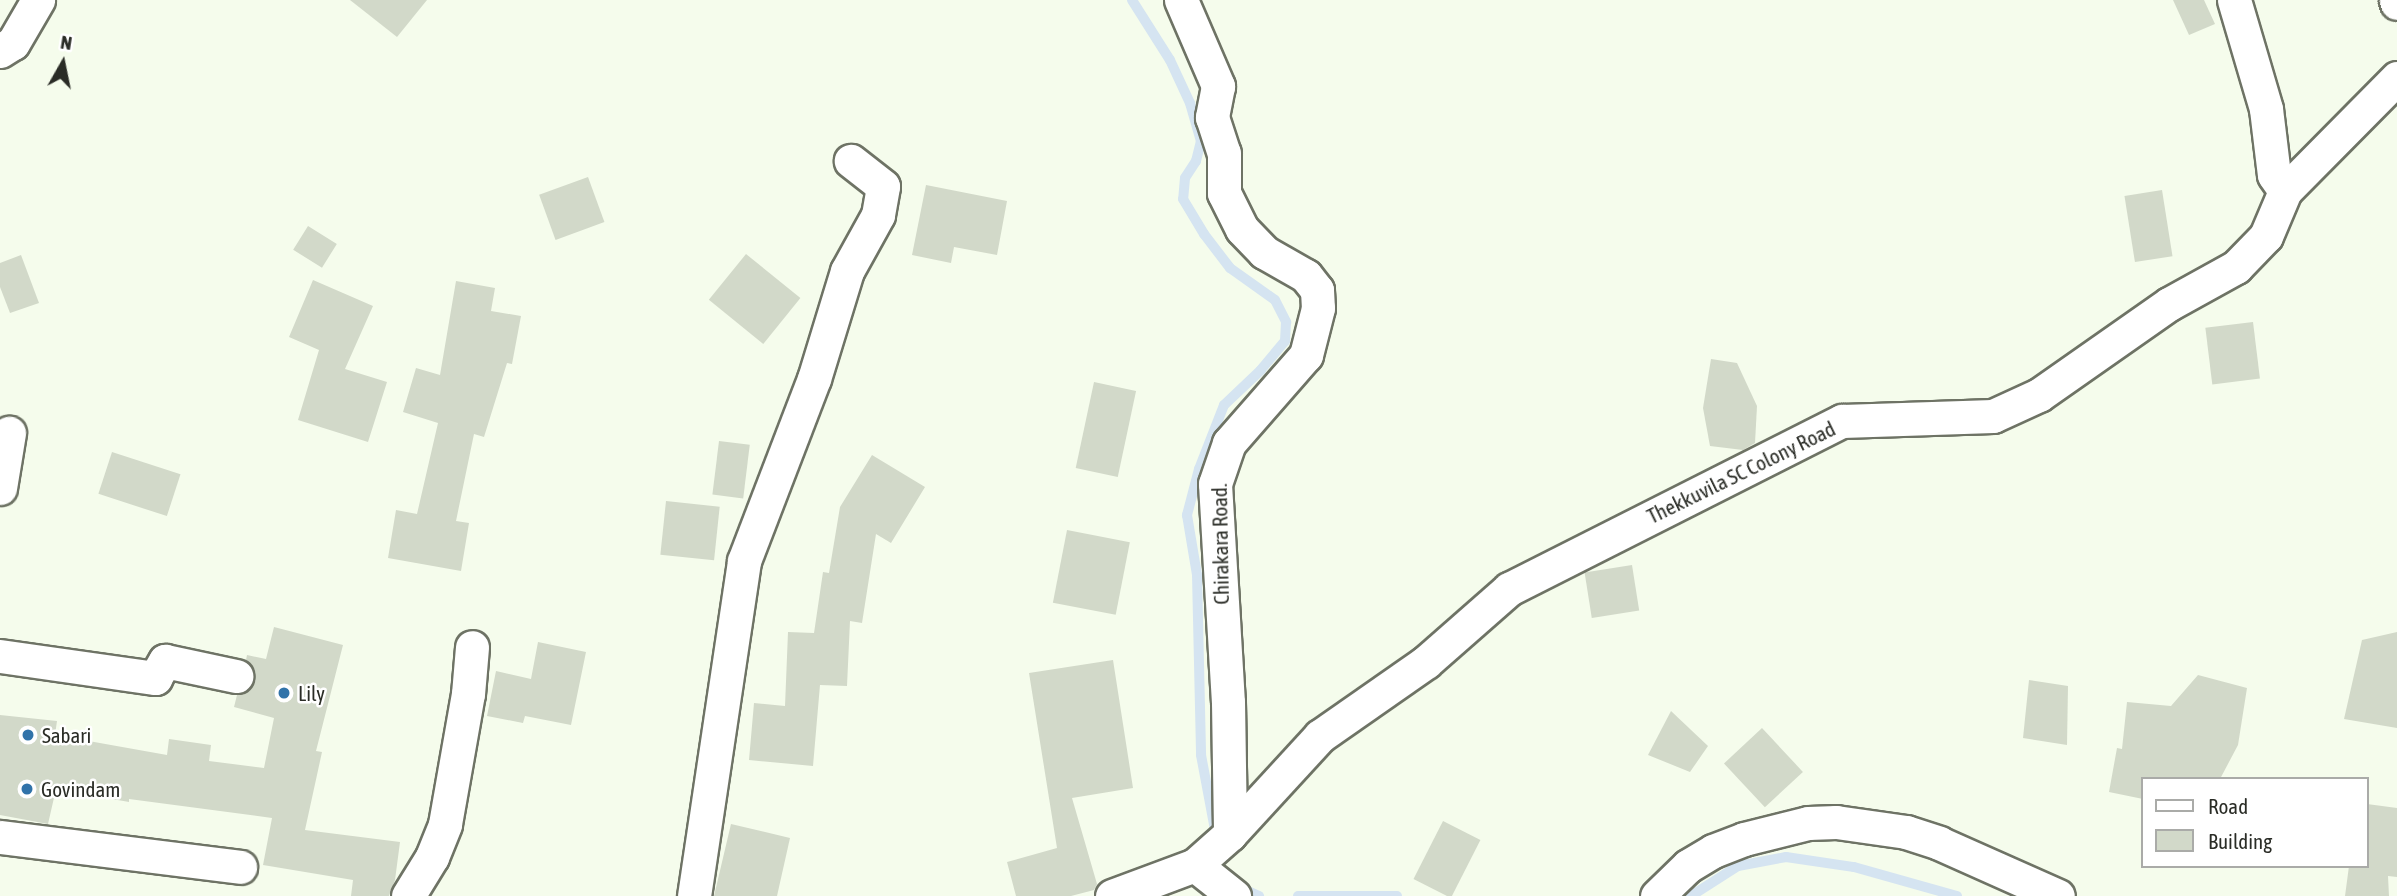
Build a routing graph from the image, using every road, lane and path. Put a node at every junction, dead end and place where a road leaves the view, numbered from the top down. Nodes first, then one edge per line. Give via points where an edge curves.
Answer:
1 (38, 0) edge
2 (1181, 0) edge
3 (2234, 0) edge
4 (0, 51) edge
5 (2397, 78) edge
6 (851, 160) dead end
7 (2285, 191) junction
8 (9, 433) dead end
9 (0, 488) edge
10 (472, 647) dead end
11 (0, 656) edge
12 (236, 676) dead end
13 (1230, 834) junction
14 (0, 837) edge
15 (1195, 865) junction
16 (240, 867) dead end
17 (408, 896) edge
18 (694, 896) edge
19 (1112, 896) edge
20 (1234, 896) edge
21 (1657, 896) edge
22 (2058, 896) edge

1 - 4 street via 13,43
2 - 13 street, Chirakara Road. via 1218,86 1212,117 1224,153 1224,193 1242,229 1264,252 1306,276 1317,290 1318,308 1306,355 1229,443 1214,484
3 - 7 street via 2266,109 2274,175
5 - 7 street, Thekkuvila SC Colony Road
6 - 18 street via 883,187 877,215 847,271 814,379 744,561
7 - 13 street, Thekkuvila SC Colony Road via 2266,236 2236,267 2169,304 2039,395 1993,416 1843,421 1509,589 1426,662 1320,736
8 - 9 street
10 - 17 street via 446,824
11 - 12 street via 155,678 164,661
13 - 15 street, Thekkuvila SC Colony Road
14 - 16 street
15 - 19 street
15 - 20 street
21 - 22 street via 1688,866 1713,851 1808,823 1836,822 1906,832

